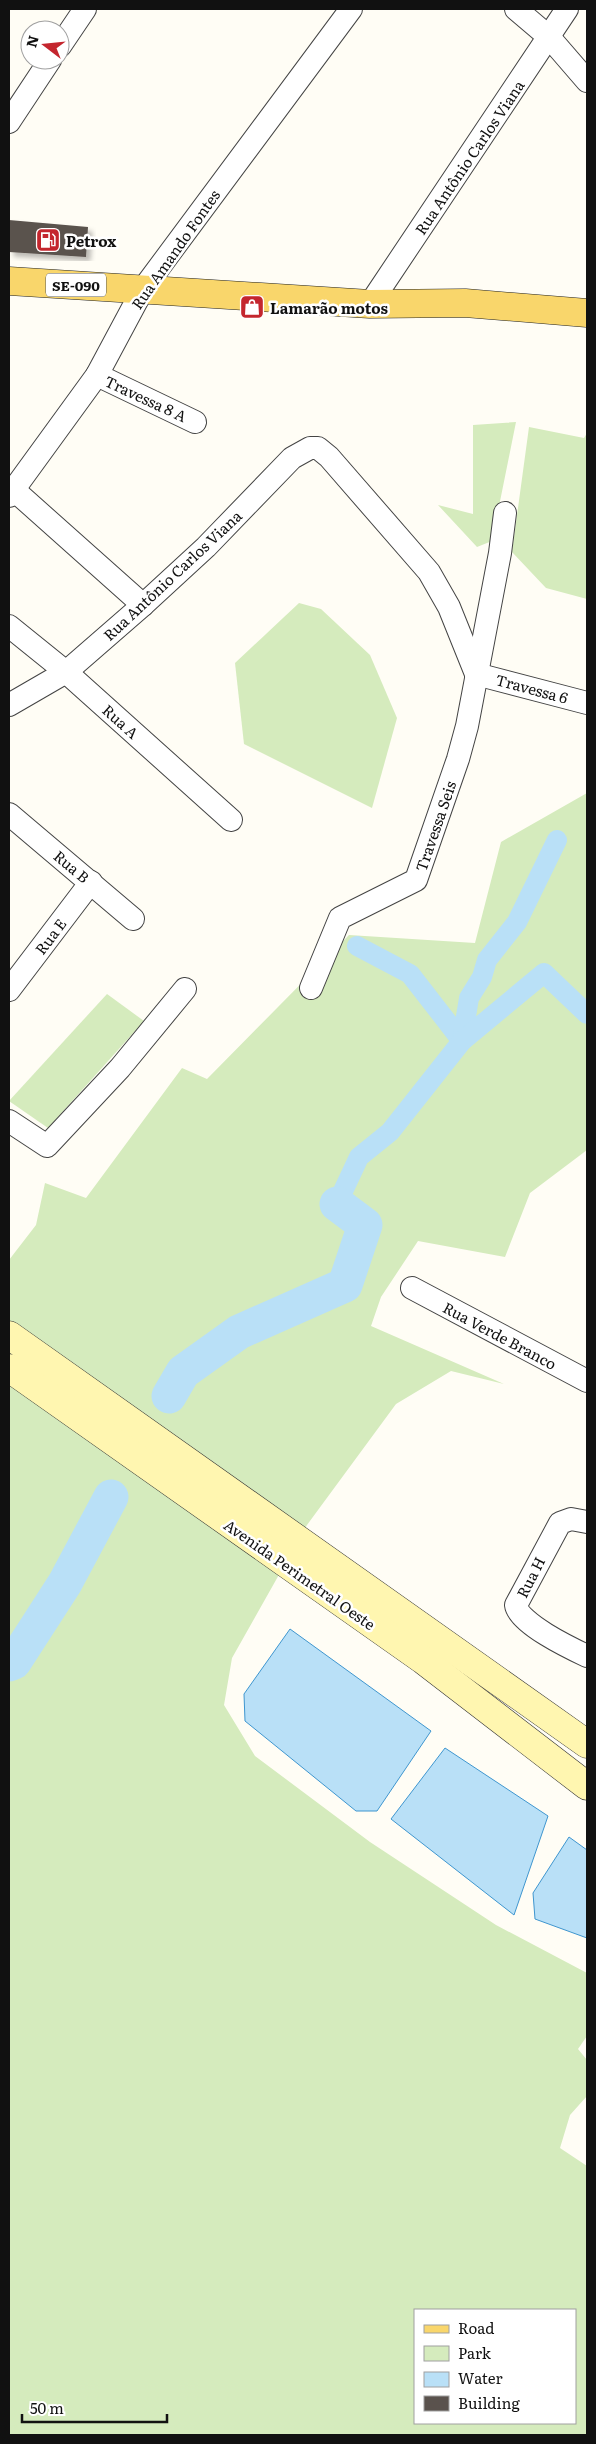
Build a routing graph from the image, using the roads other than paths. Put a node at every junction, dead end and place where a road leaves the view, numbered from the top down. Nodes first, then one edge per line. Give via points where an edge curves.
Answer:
1 (85, 9) edge
2 (351, 9) edge
3 (516, 9) edge
4 (567, 9) edge
5 (70, 31) edge
6 (549, 37) junction
7 (43, 70) edge
8 (587, 81) edge
9 (9, 122) edge
10 (9, 281) edge
11 (143, 290) junction
12 (370, 304) junction
13 (587, 313) edge
14 (97, 375) junction
15 (195, 422) dead end
16 (14, 483) edge
17 (505, 513) dead end
18 (143, 606) junction
19 (9, 626) edge
20 (66, 672) junction
21 (476, 674) junction
22 (587, 703) edge
23 (9, 705) edge
24 (9, 814) edge
25 (231, 820) dead end
26 (91, 882) junction
27 (133, 920) dead end
28 (185, 988) dead end
29 (311, 988) dead end
30 (9, 990) edge
31 (9, 1121) edge
32 (412, 1288) dead end
33 (9, 1335) edge
34 (9, 1368) edge
35 (587, 1381) edge
36 (587, 1522) edge
37 (587, 1656) edge
38 (587, 1744) edge
39 (587, 1786) edge

1 - 5 street
2 - 11 street, Rua Amando Fontes
3 - 6 street
4 - 6 street, Rua Antônio Carlos Viana
6 - 8 street
6 - 12 street, Rua Antônio Carlos Viana
7 - 9 street
10 - 11 main road, SE-090
11 - 12 main road, SE-090
11 - 14 street, Rua Amando Fontes
12 - 13 main road, SE-090 via 465,303
14 - 15 street, Travessa 8 A
14 - 16 street, Rua Amando Fontes
16 - 18 street
17 - 21 street, Travessa Seis
18 - 20 street, Rua Antônio Carlos Viana
18 - 21 street, Rua Antônio Carlos Viana via 292,458 310,448 321,450 429,572 449,607
19 - 20 street, Rua A
20 - 23 street, Rua Antônio Carlos Viana
20 - 25 street, Rua A
21 - 22 street, Travessa 6
21 - 29 street, Travessa Seis via 458,759 416,880 340,918
24 - 26 street, Rua B
26 - 27 street, Rua B
26 - 30 street, Rua E
28 - 31 street via 120,1068 47,1146
32 - 35 street, Rua Verde Branco
33 - 38 main road, Avenida Perimetral Oeste
34 - 39 main road, Avenida Perimetral Oeste via 423,1660
36 - 37 street, Rua H via 571,1518 560,1522 516,1605 526,1620

